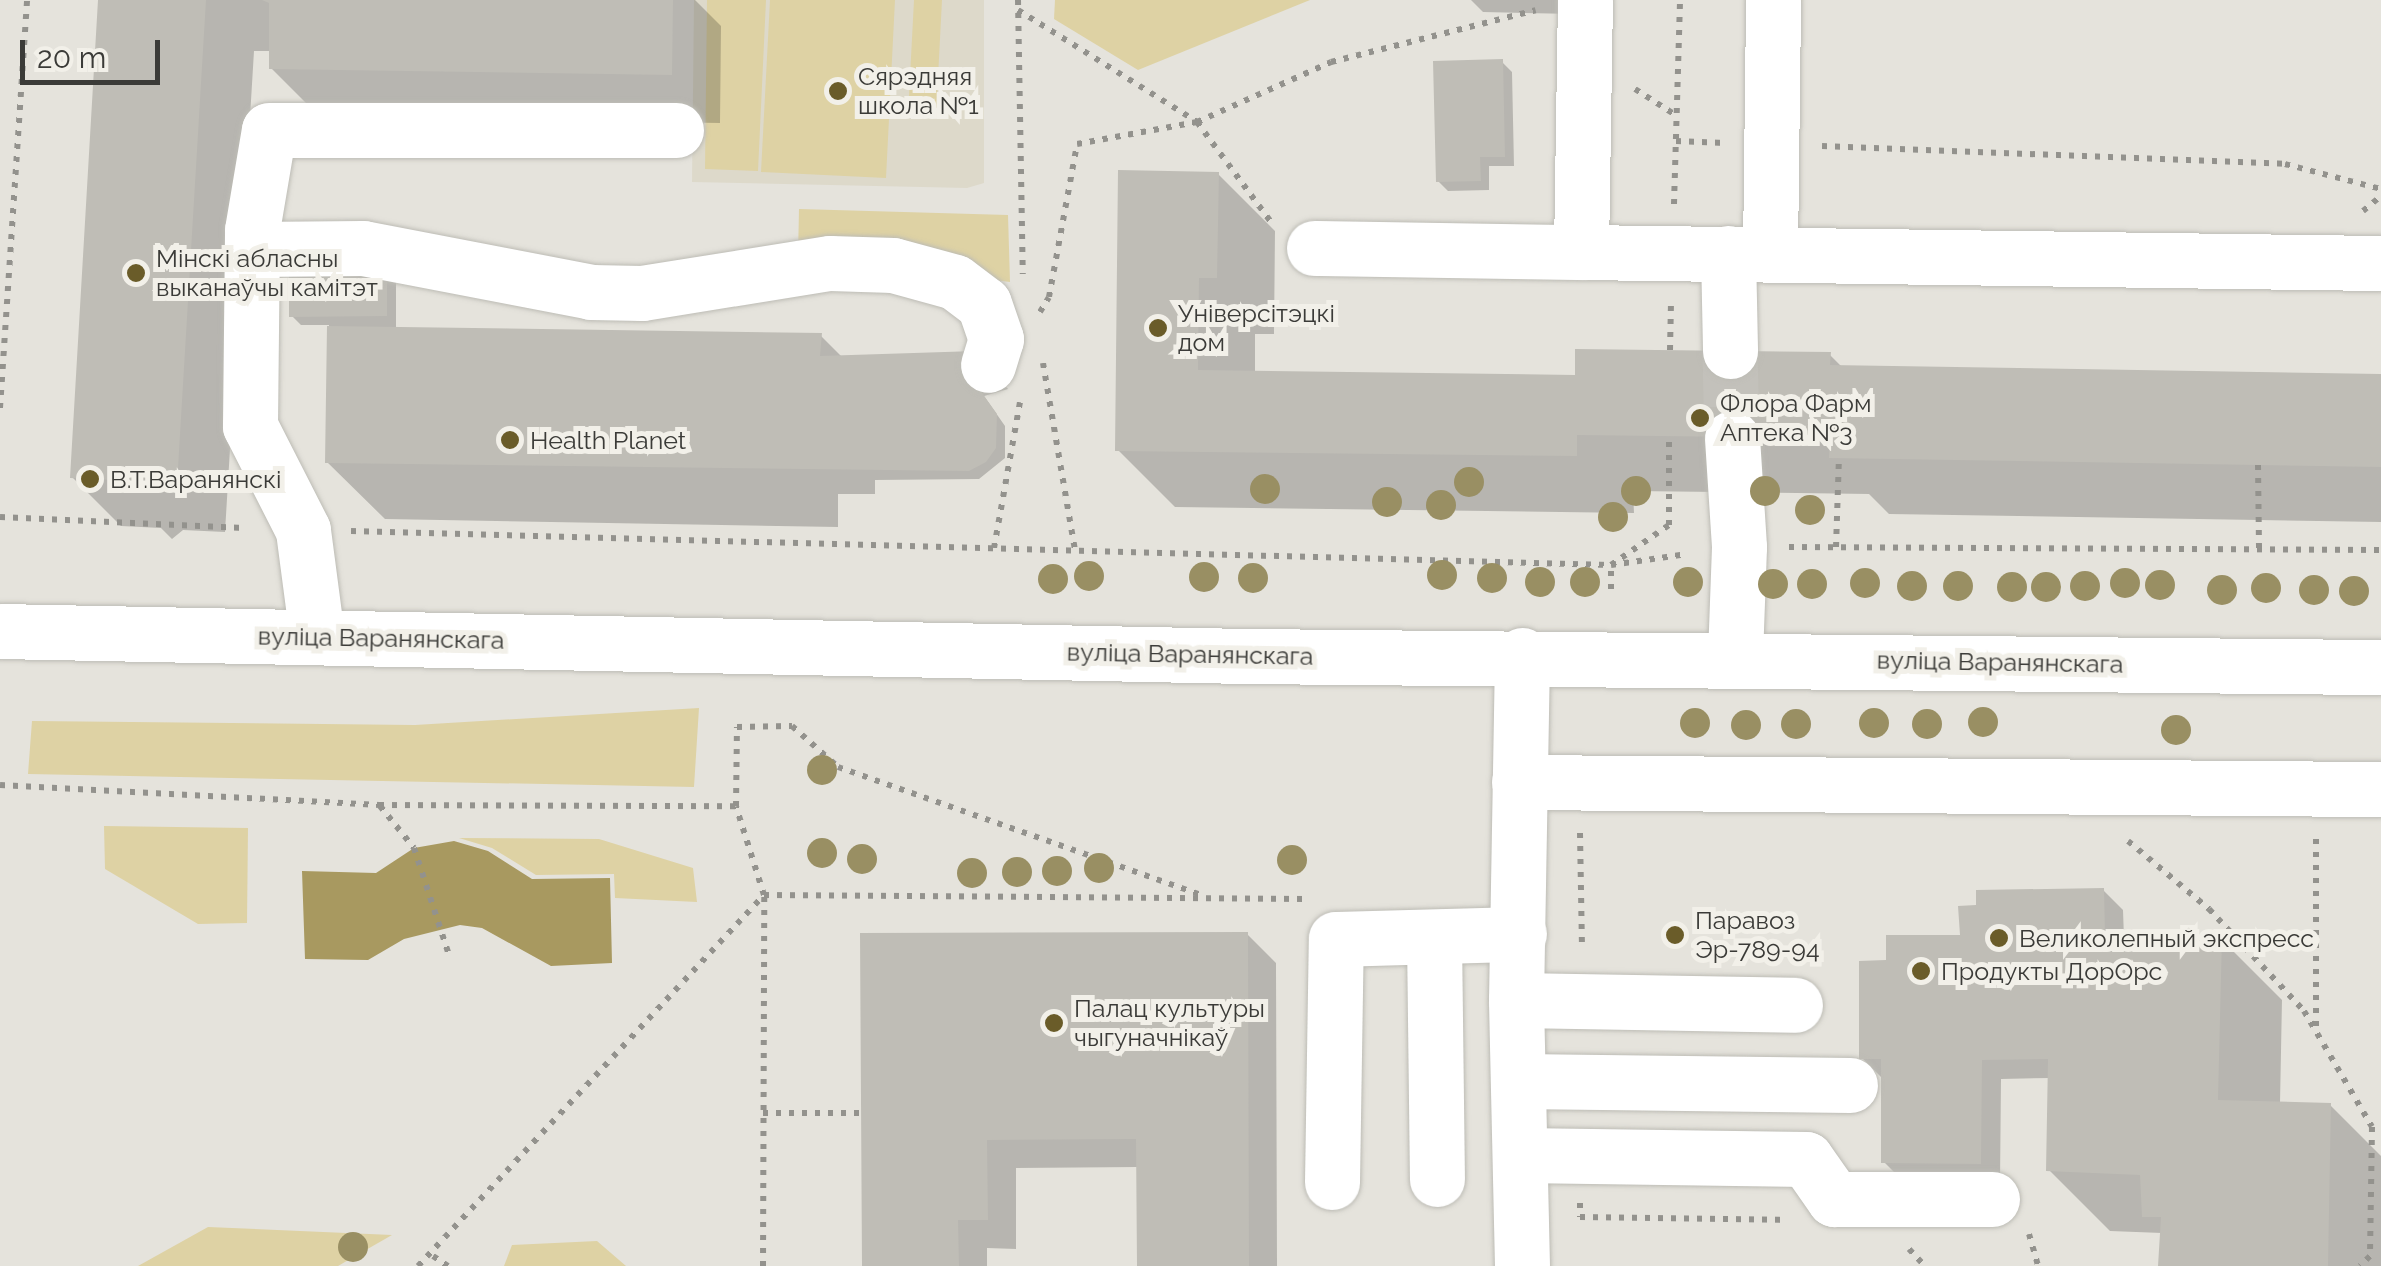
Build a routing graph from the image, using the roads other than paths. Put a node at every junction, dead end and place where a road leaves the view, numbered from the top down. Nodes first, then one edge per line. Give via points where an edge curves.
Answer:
1 (1774, 0) edge
2 (1566, 4) edge
3 (676, 130) dead end
4 (1314, 248) dead end
5 (1581, 252) junction
6 (1749, 253) junction
7 (2381, 262) edge
8 (263, 275) junction
9 (1730, 351) tunnel mouth
10 (1005, 380) road end
11 (1732, 438) tunnel mouth
12 (0, 631) edge
13 (317, 636) junction
14 (1522, 656) junction
15 (1735, 658) junction
16 (2381, 668) edge
17 (1519, 782) junction
18 (2381, 789) edge
19 (1519, 934) junction
20 (1434, 936) junction
21 (1516, 1000) junction
22 (1795, 1004) dead end
23 (1520, 1081) junction
24 (1850, 1085) dead end
25 (1520, 1155) junction
26 (1437, 1179) dead end
27 (1332, 1182) dead end
28 (1992, 1199) dead end
29 (1522, 1266) edge

1 - 6 main road via 1771,144
2 - 5 main road
3 - 8 main road via 269,130
4 - 5 main road
5 - 6 main road
6 - 7 main road
6 - 9 main road
8 - 10 main road via 363,248 591,292 693,287 830,263 893,265 954,282 984,304
8 - 13 main road via 250,426 303,530
11 - 15 main road via 1739,547
12 - 13 main road, вуліца Варанянскага
13 - 14 main road, вуліца Варанянскага
14 - 15 main road, вуліца Варанянскага
14 - 17 main road
15 - 16 main road, вуліца Варанянскага
17 - 18 main road
17 - 19 main road
19 - 20 main road
19 - 21 main road
20 - 26 main road
20 - 27 main road via 1336,940
21 - 22 main road
21 - 23 main road
23 - 24 main road
23 - 25 main road
25 - 28 main road via 1806,1159 1834,1199
25 - 29 main road

